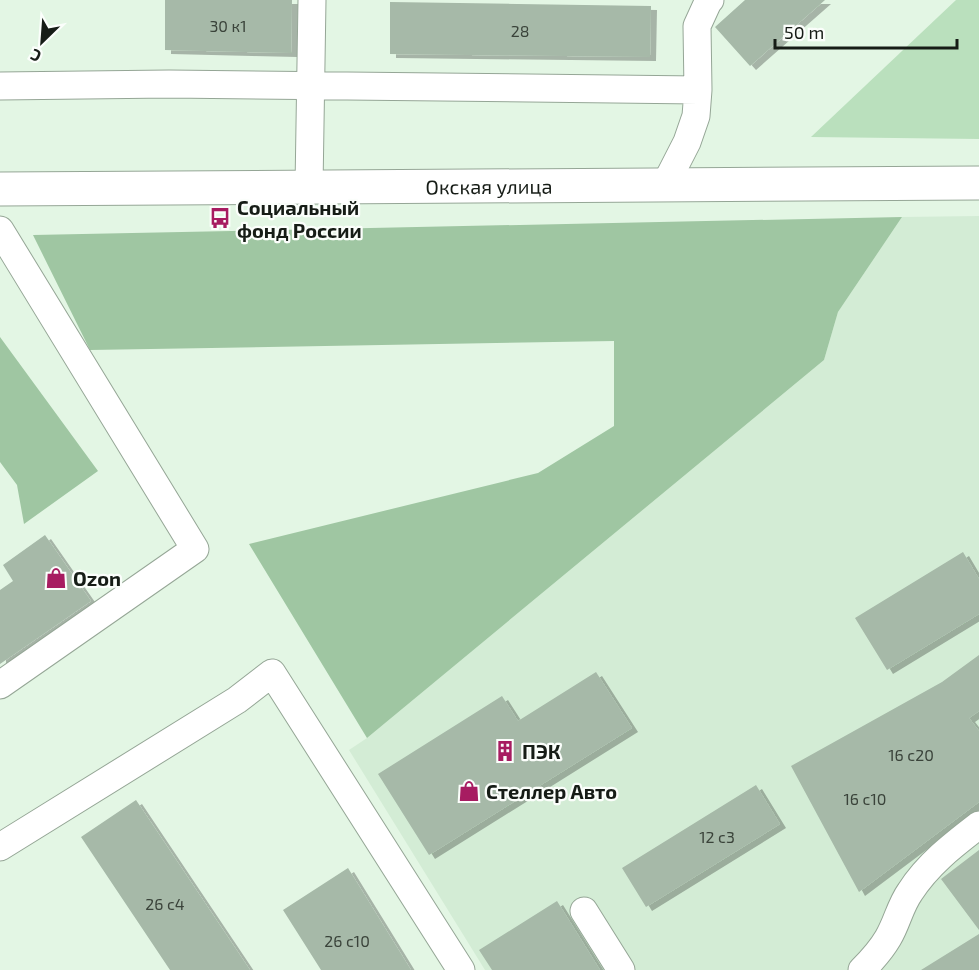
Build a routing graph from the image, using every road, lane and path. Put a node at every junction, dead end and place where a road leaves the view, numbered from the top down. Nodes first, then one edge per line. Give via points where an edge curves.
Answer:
1 (312, 0) edge
2 (710, 0) edge
3 (309, 86) junction
4 (0, 87) edge
5 (699, 90) junction
6 (979, 183) edge
7 (665, 185) junction
8 (309, 187) junction
9 (0, 189) edge
10 (0, 230) edge
11 (0, 685) edge
12 (979, 825) edge
13 (0, 847) edge
14 (584, 911) dead end
15 (461, 970) edge
16 (621, 970) edge
17 (862, 970) edge

1 - 3 street
2 - 5 street via 698,26
3 - 4 street
3 - 5 street
3 - 8 street
5 - 7 street via 687,142
6 - 7 main road, Окская улица
7 - 8 main road, Окская улица
8 - 9 main road, Окская улица
10 - 11 street via 195,549
12 - 17 street via 923,872 889,936
13 - 15 street via 237,700 272,673
14 - 16 street

